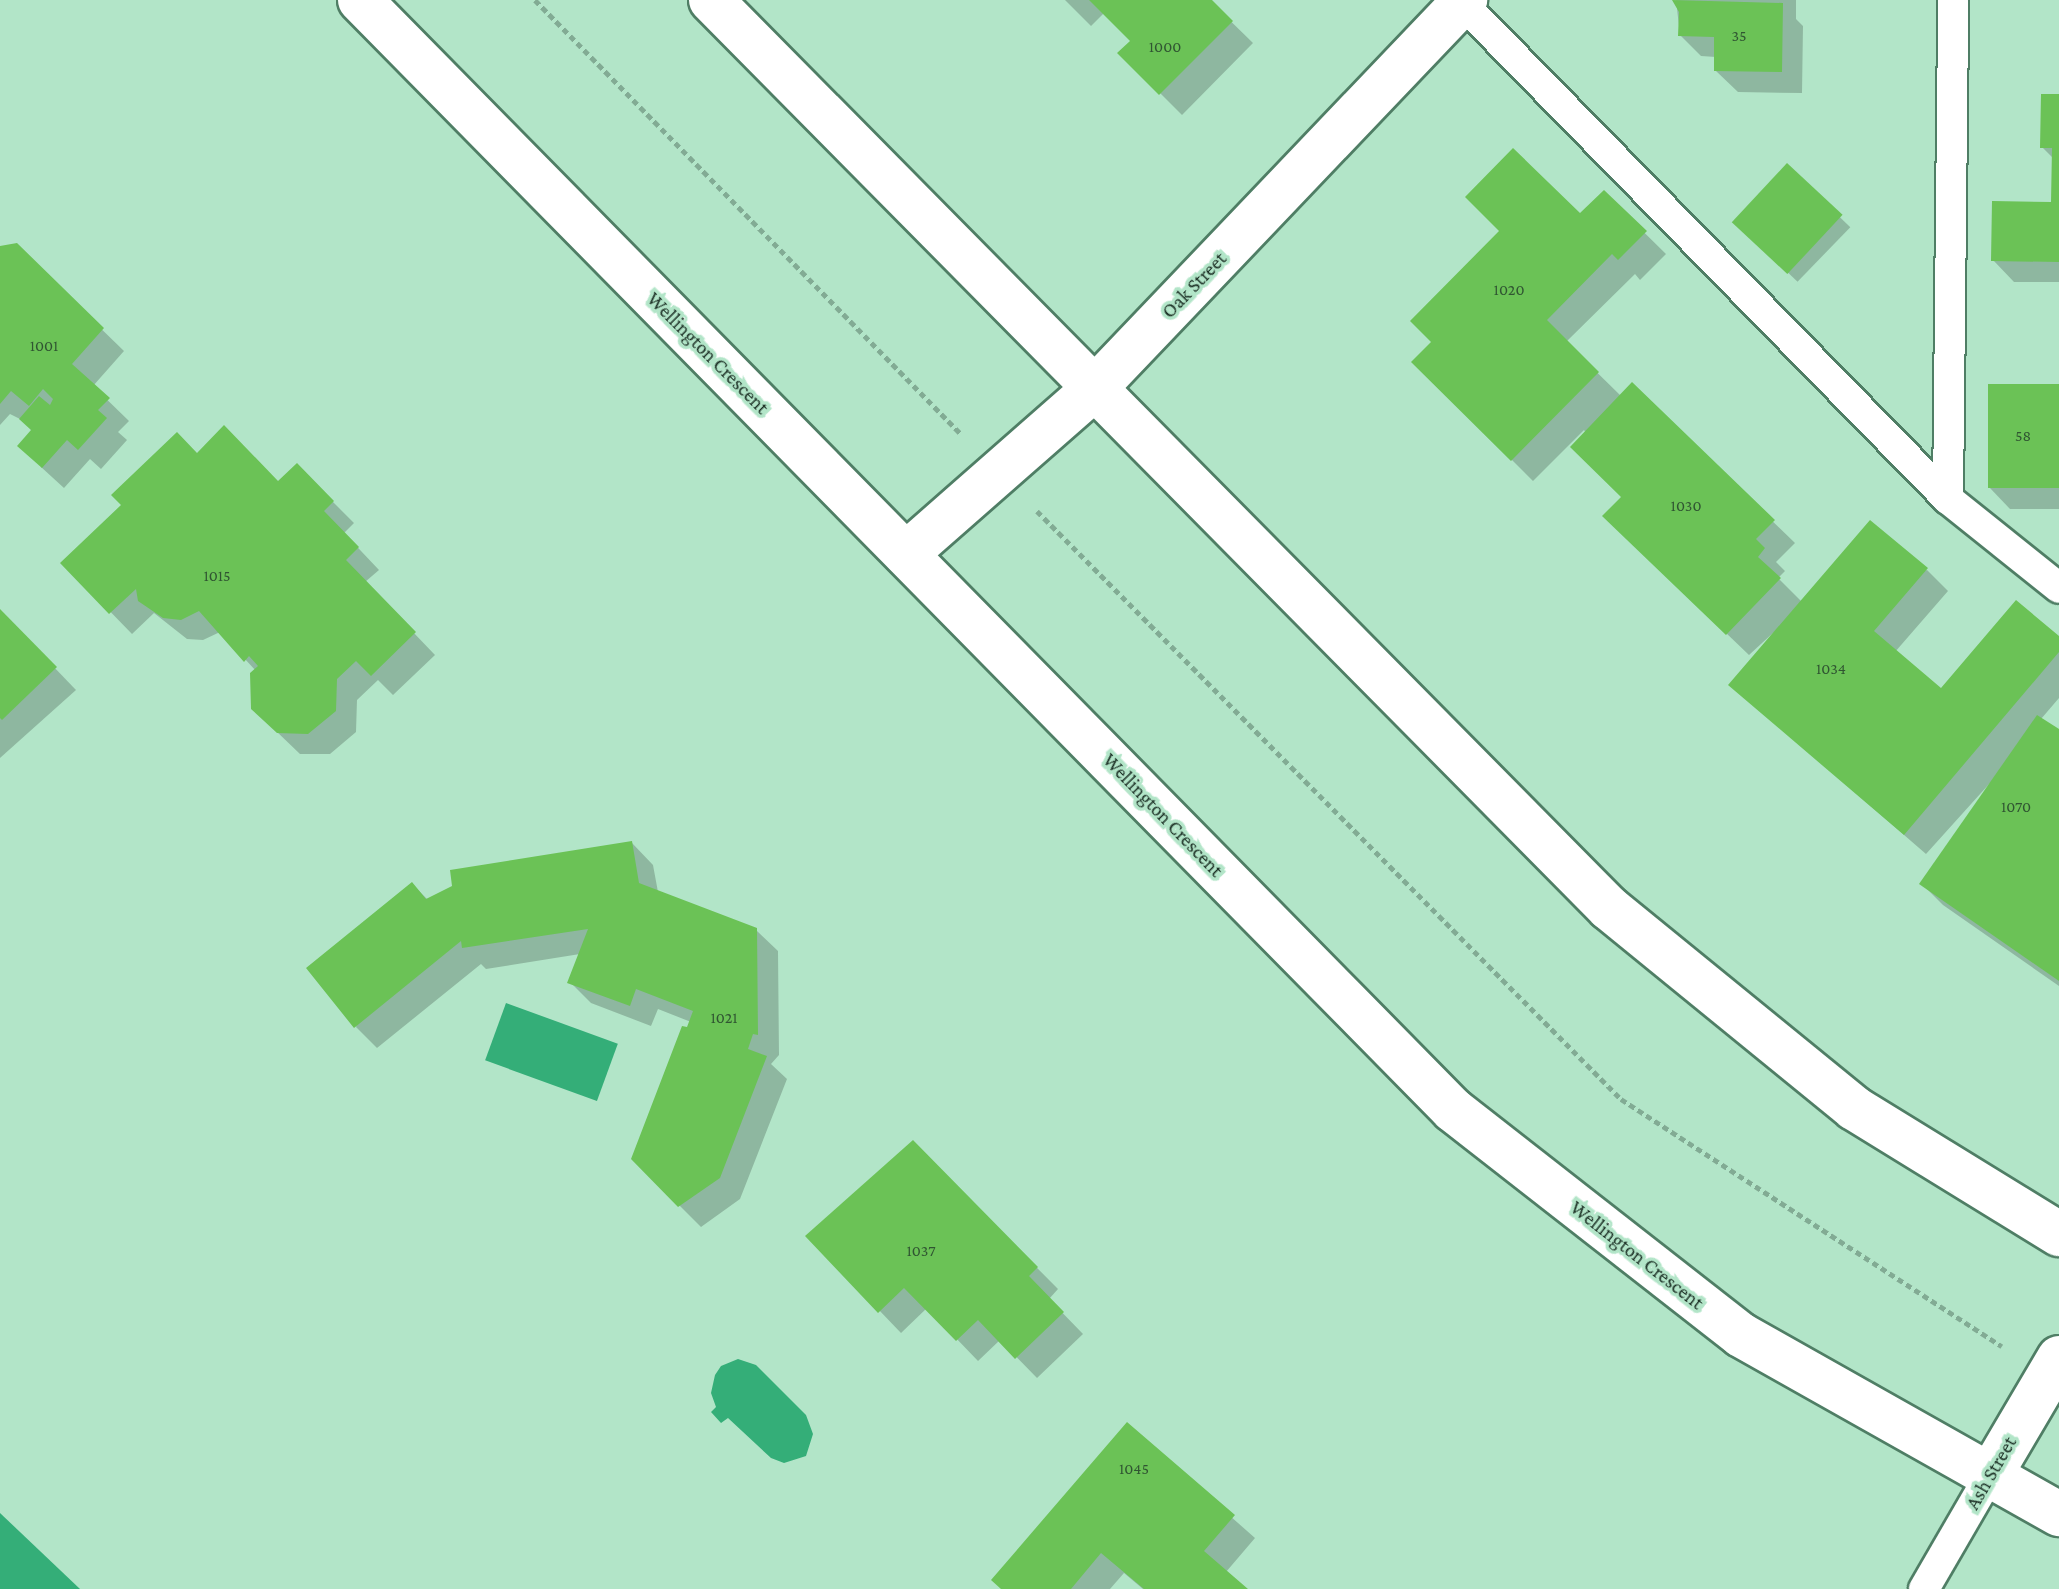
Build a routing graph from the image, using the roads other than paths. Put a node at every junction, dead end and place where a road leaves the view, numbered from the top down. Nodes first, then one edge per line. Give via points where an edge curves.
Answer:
1 (360, 0) edge
2 (711, 0) edge
3 (1953, 0) edge
4 (1463, 2) edge
5 (1094, 389) junction
6 (1948, 499) junction
7 (906, 554) junction
8 (2059, 588) edge
9 (2059, 1234) edge
10 (2055, 1365) edge
11 (1989, 1477) junction
12 (2059, 1514) edge
13 (1924, 1589) edge

1 - 7 street, Wellington Crescent
2 - 5 street
3 - 6 lane
4 - 5 street, Oak Street
4 - 6 lane
5 - 7 street, Oak Street
5 - 9 street via 1609,908 1854,1108
6 - 8 lane
7 - 11 street, Wellington Crescent via 1453,1110 1741,1335
10 - 11 street, Ash Street
11 - 12 street, Wellington Crescent
11 - 13 lane, Ash Street

